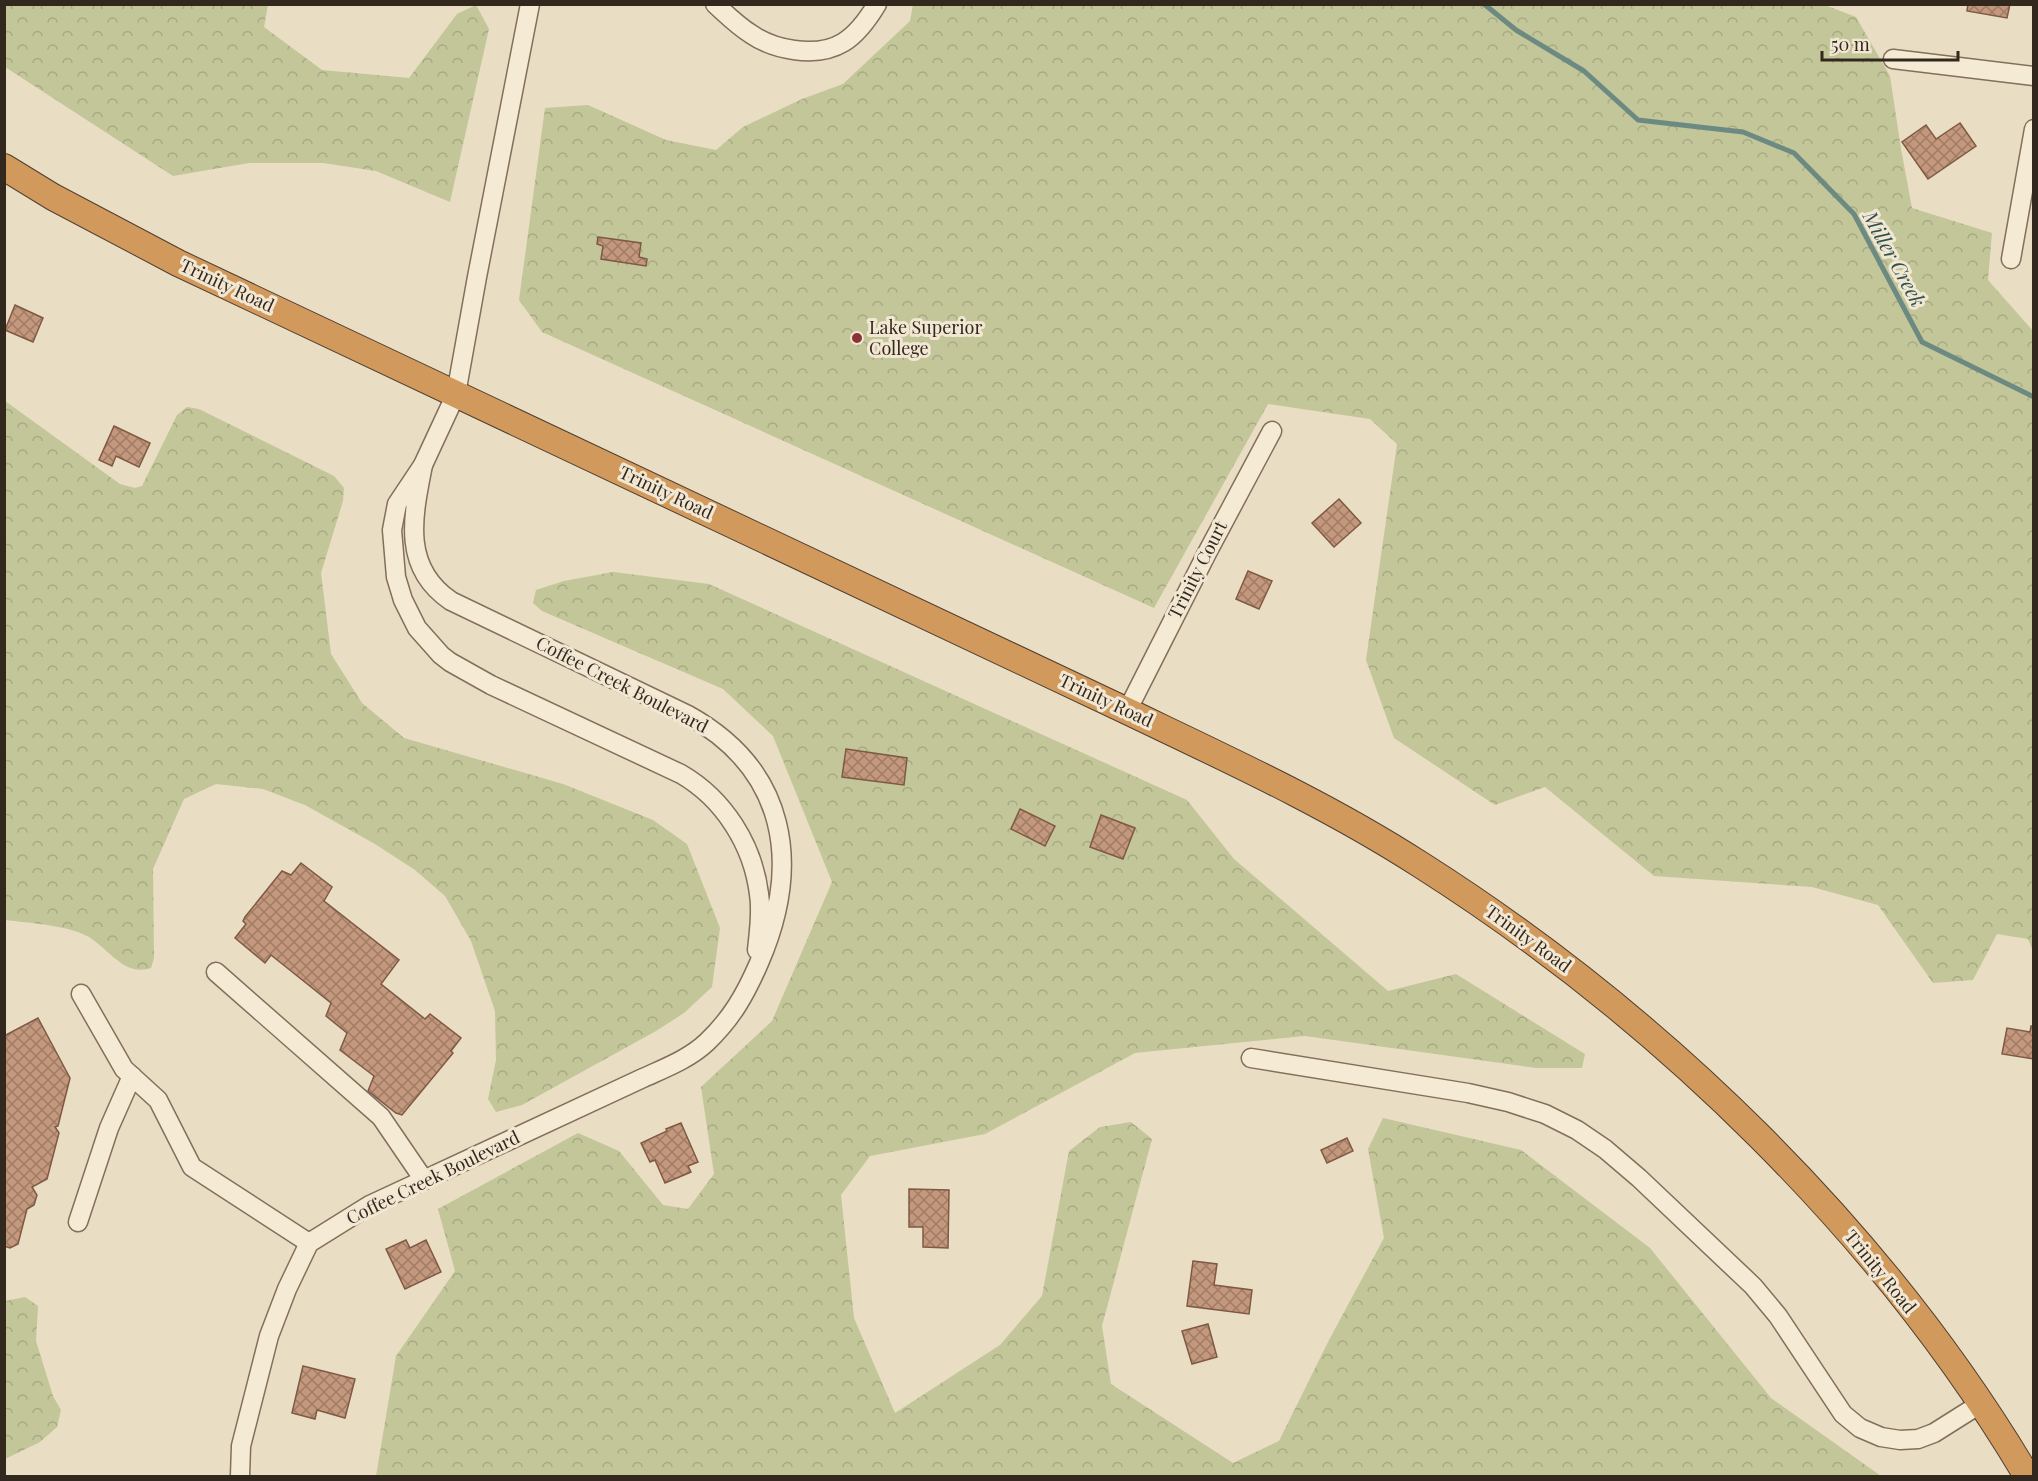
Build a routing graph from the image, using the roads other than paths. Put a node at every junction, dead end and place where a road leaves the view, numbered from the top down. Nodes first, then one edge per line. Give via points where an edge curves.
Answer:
1 (530, 4) edge
2 (716, 4) edge
3 (877, 4) edge
4 (1893, 59) dead end
5 (2034, 76) edge
6 (2034, 129) edge
7 (4, 167) edge
8 (2011, 259) dead end
9 (456, 394) junction
10 (1272, 431) dead end
11 (423, 465) junction
12 (1127, 711) junction
13 (216, 972) dead end
14 (753, 978) junction
15 (81, 994) dead end
16 (1251, 1058) dead end
17 (132, 1076) junction
18 (424, 1180) junction
19 (78, 1222) dead end
20 (309, 1243) junction
21 (1980, 1404) junction
22 (240, 1476) edge
23 (2027, 1476) edge

1 - 9 street, Coffee Creek Boulevard
2 - 3 street via 764,42 820,52 840,45 859,31
4 - 5 street
6 - 8 street
7 - 9 highway, Trinity Road via 178,263
9 - 11 street, Coffee Creek Boulevard
9 - 12 highway, Trinity Road
10 - 12 street, Trinity Court
11 - 14 street, Coffee Creek Boulevard via 397,504 392,530 396,577 417,628 441,656 460,669 681,774 712,797 746,845 755,873 760,914
11 - 14 street, Coffee Creek Boulevard via 414,512 414,546 423,573 442,595 708,726 741,753 756,775 767,793 780,833 782,864 775,918
12 - 21 highway, Trinity Road via 1266,778 1377,838 1506,922 1597,991 1713,1091 1791,1169 1907,1303
13 - 18 street via 381,1117
14 - 18 street, Coffee Creek Boulevard via 729,1019 684,1059
15 - 17 street via 124,1069
16 - 21 street via 1468,1093 1556,1119 1605,1149 1753,1286 1778,1316 1842,1414 1860,1428 1881,1437 1918,1439
17 - 19 street via 109,1128
17 - 20 street via 158,1100 192,1167
18 - 20 street, Coffee Creek Boulevard via 370,1205
20 - 22 street via 269,1336 241,1446
21 - 23 highway, Trinity Road

